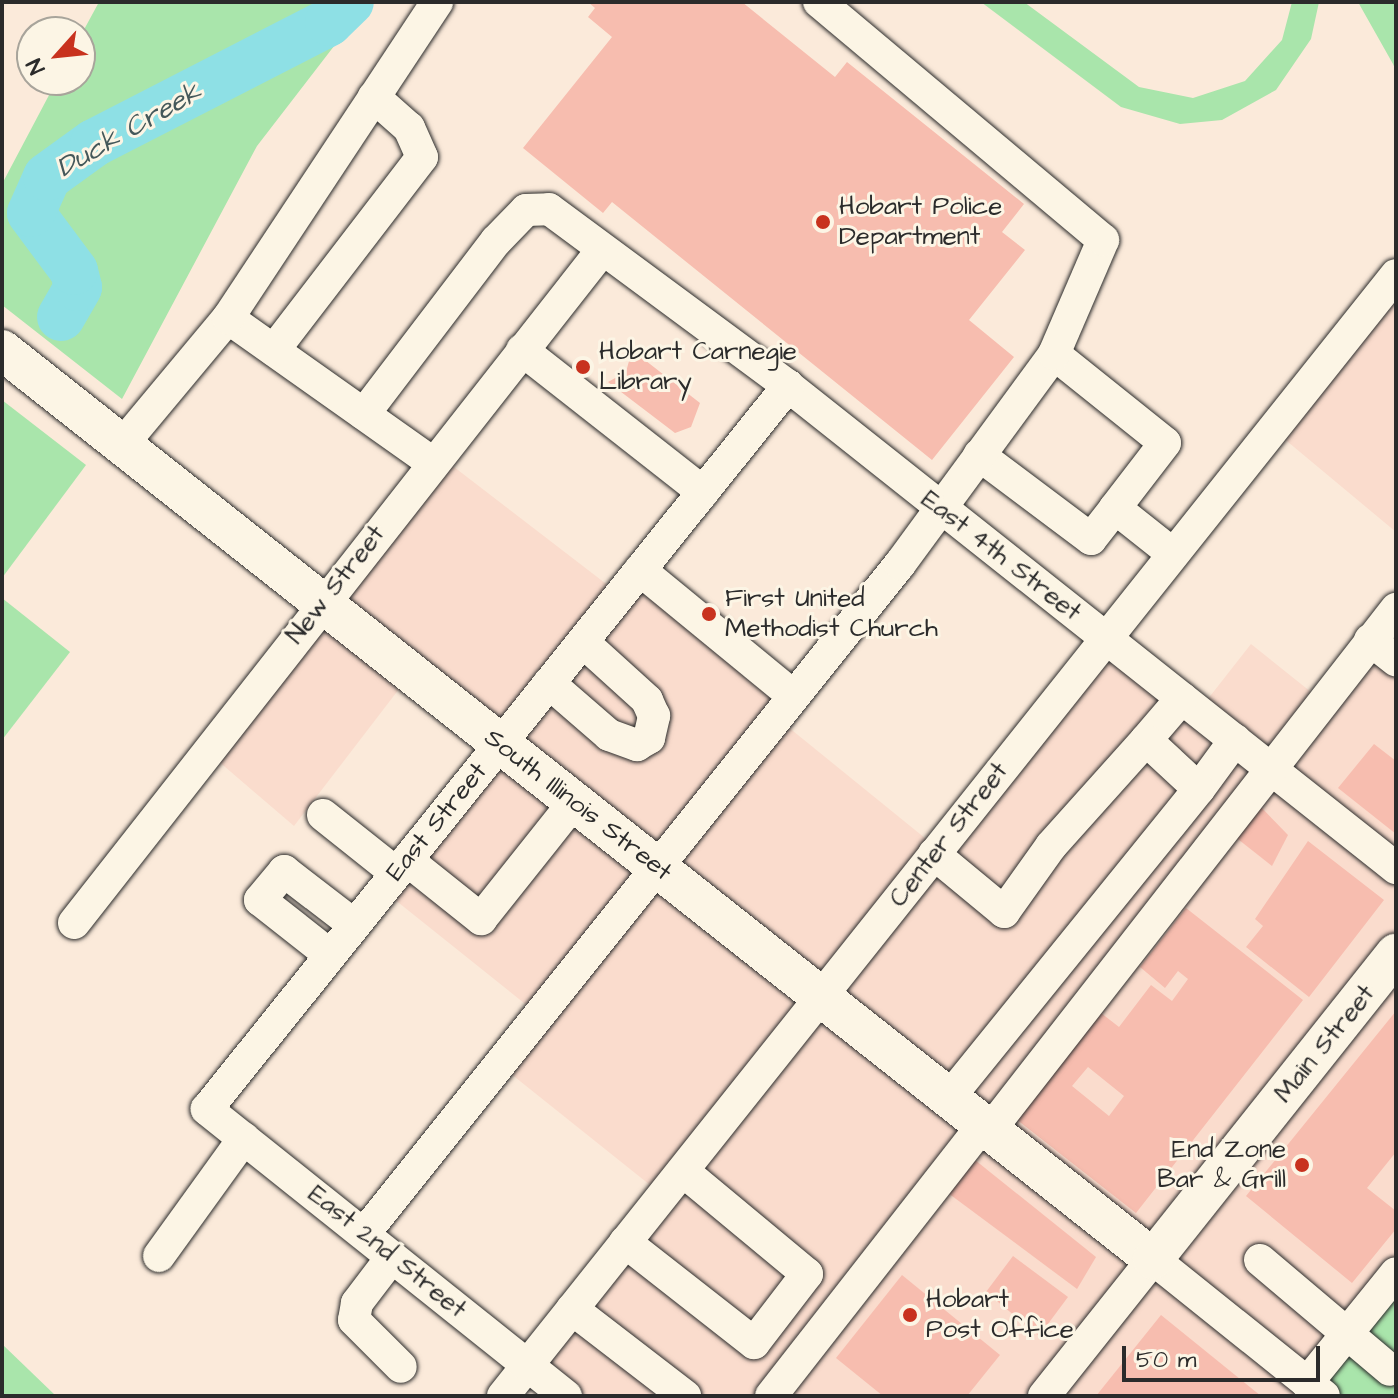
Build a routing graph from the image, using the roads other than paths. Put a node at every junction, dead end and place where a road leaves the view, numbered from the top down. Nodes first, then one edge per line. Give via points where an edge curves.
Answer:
1 (437, 2) edge
2 (819, 2) edge
3 (374, 97) junction
4 (602, 250) junction
5 (1396, 275) edge
6 (228, 318) junction
7 (2, 350) edge
8 (274, 350) junction
9 (522, 350) junction
10 (1054, 354) junction
11 (788, 386) junction
12 (364, 414) junction
13 (122, 445) junction
14 (979, 455) junction
15 (433, 463) junction
16 (703, 492) junction
17 (1115, 508) junction
18 (940, 510) junction
19 (1173, 554) junction
20 (640, 570) junction
21 (322, 603) junction
22 (1386, 630) edge
23 (1106, 637) junction
24 (583, 642) junction
25 (1396, 660) edge
26 (549, 683) junction
27 (792, 695) junction
28 (1182, 698) junction
29 (1146, 740) junction
30 (1235, 740) junction
31 (500, 744) junction
32 (1271, 768) junction
33 (1199, 789) junction
34 (574, 802) junction
35 (323, 815) dead end
36 (934, 854) junction
37 (654, 864) junction
38 (402, 867) junction
39 (1396, 868) edge
40 (74, 923) dead end
41 (354, 925) junction
42 (1396, 954) edge
43 (330, 955) junction
44 (822, 997) junction
45 (949, 1098) junction
46 (207, 1109) joint
47 (986, 1127) junction
48 (244, 1138) junction
49 (683, 1171) junction
50 (364, 1234) junction
51 (625, 1242) junction
52 (159, 1256) dead end
53 (392, 1257) junction
54 (1153, 1259) junction
55 (1260, 1260) dead end
56 (1396, 1273) edge
57 (572, 1309) junction
58 (1345, 1336) junction
59 (527, 1365) junction
60 (401, 1367) dead end
61 (1390, 1370) dead end
62 (1316, 1389) edge
63 (503, 1396) edge
64 (566, 1396) edge
65 (685, 1396) edge
66 (771, 1396) edge
67 (1044, 1396) edge

1 - 3 street
2 - 10 street via 1103,240
3 - 6 street
3 - 8 street via 409,128 422,157
4 - 9 street, New Street
4 - 11 street, East 4th Street
4 - 12 street, East 4th Street via 549,209 526,210
5 - 19 street, Center Street
6 - 8 street
6 - 13 street
7 - 13 main road, South Illinois Street
8 - 12 street
9 - 15 street, New Street
9 - 16 street
10 - 14 street
10 - 17 street via 1165,443
11 - 16 street, East Street
11 - 18 street, East 4th Street
12 - 15 street
13 - 21 main road, South Illinois Street
14 - 17 street via 1091,539
14 - 18 street
15 - 21 street, New Street
16 - 20 street, East Street
17 - 19 street
18 - 23 street, East 4th Street
18 - 27 street
19 - 23 street, Center Street
20 - 24 street, East Street
20 - 27 street
21 - 31 main road, South Illinois Street
21 - 40 street, New Street
22 - 25 street
22 - 32 street
23 - 28 street, East 4th Street
23 - 36 street, Center Street
24 - 26 street, East Street
24 - 26 street via 647,700 654,716 649,738 637,745 609,735
26 - 31 street, East Street
27 - 37 street
28 - 29 street
28 - 30 street, East 4th Street
29 - 33 street
29 - 36 street via 1051,846 1004,912
30 - 32 street, East 4th Street
30 - 33 street
31 - 34 main road, South Illinois Street
31 - 38 street, East Street
32 - 39 street, East 4th Street
32 - 47 street
33 - 45 street
34 - 37 main road, South Illinois Street
34 - 38 street via 481,919
35 - 38 street
36 - 44 street, Center Street
37 - 44 main road, South Illinois Street
37 - 50 street
38 - 41 street, East Street
41 - 43 street, East Street
41 - 43 street via 284,871 260,900
42 - 54 main road, Main Street
43 - 46 street, East Street
44 - 45 main road, South Illinois Street
44 - 49 street, Center Street
45 - 47 main road, South Illinois Street
46 - 48 street, East 2nd Street
47 - 54 main road, South Illinois Street
47 - 66 street
48 - 50 street, East 2nd Street
48 - 52 street
49 - 51 street, Center Street
49 - 51 street via 807,1274 754,1343
50 - 53 street, East 2nd Street
51 - 57 street, Center Street
53 - 59 street, East 2nd Street
53 - 60 street via 357,1303 354,1320
54 - 62 street
54 - 67 street, Main Street
55 - 58 street
56 - 58 street
57 - 59 street, Center Street
57 - 65 street
58 - 61 street
58 - 62 street
59 - 63 street, Center Street
59 - 64 street, East 2nd Street

